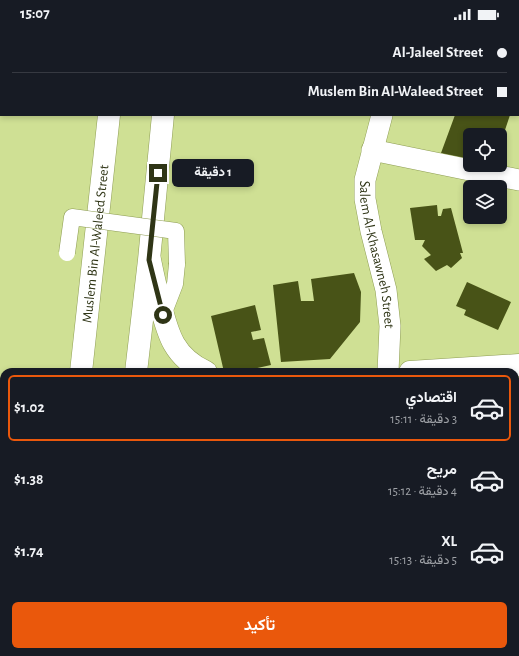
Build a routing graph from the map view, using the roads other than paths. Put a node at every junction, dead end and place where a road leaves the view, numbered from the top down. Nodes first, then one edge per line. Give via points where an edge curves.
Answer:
1 (109, 116) edge
2 (163, 116) edge
3 (382, 116) edge
4 (372, 150) junction
5 (519, 180) edge
6 (67, 253) dead end
7 (149, 260) junction
8 (163, 315) junction
9 (519, 365) edge
10 (81, 368) edge
11 (136, 368) edge
12 (199, 368) edge
13 (388, 368) edge
14 (472, 368) edge

1 - 10 main road, Muslem Bin Al-Waleed Street
2 - 7 main road
3 - 4 street, Salem Al-Khasawneh Street
4 - 5 street
4 - 13 street, Salem Al-Khasawneh Street via 364,180 364,200 386,290 390,326
6 - 8 street, bridge via 72,217 176,231 175,284
7 - 8 main road
7 - 11 main road
8 - 12 main road via 172,341 180,353
9 - 14 main road

